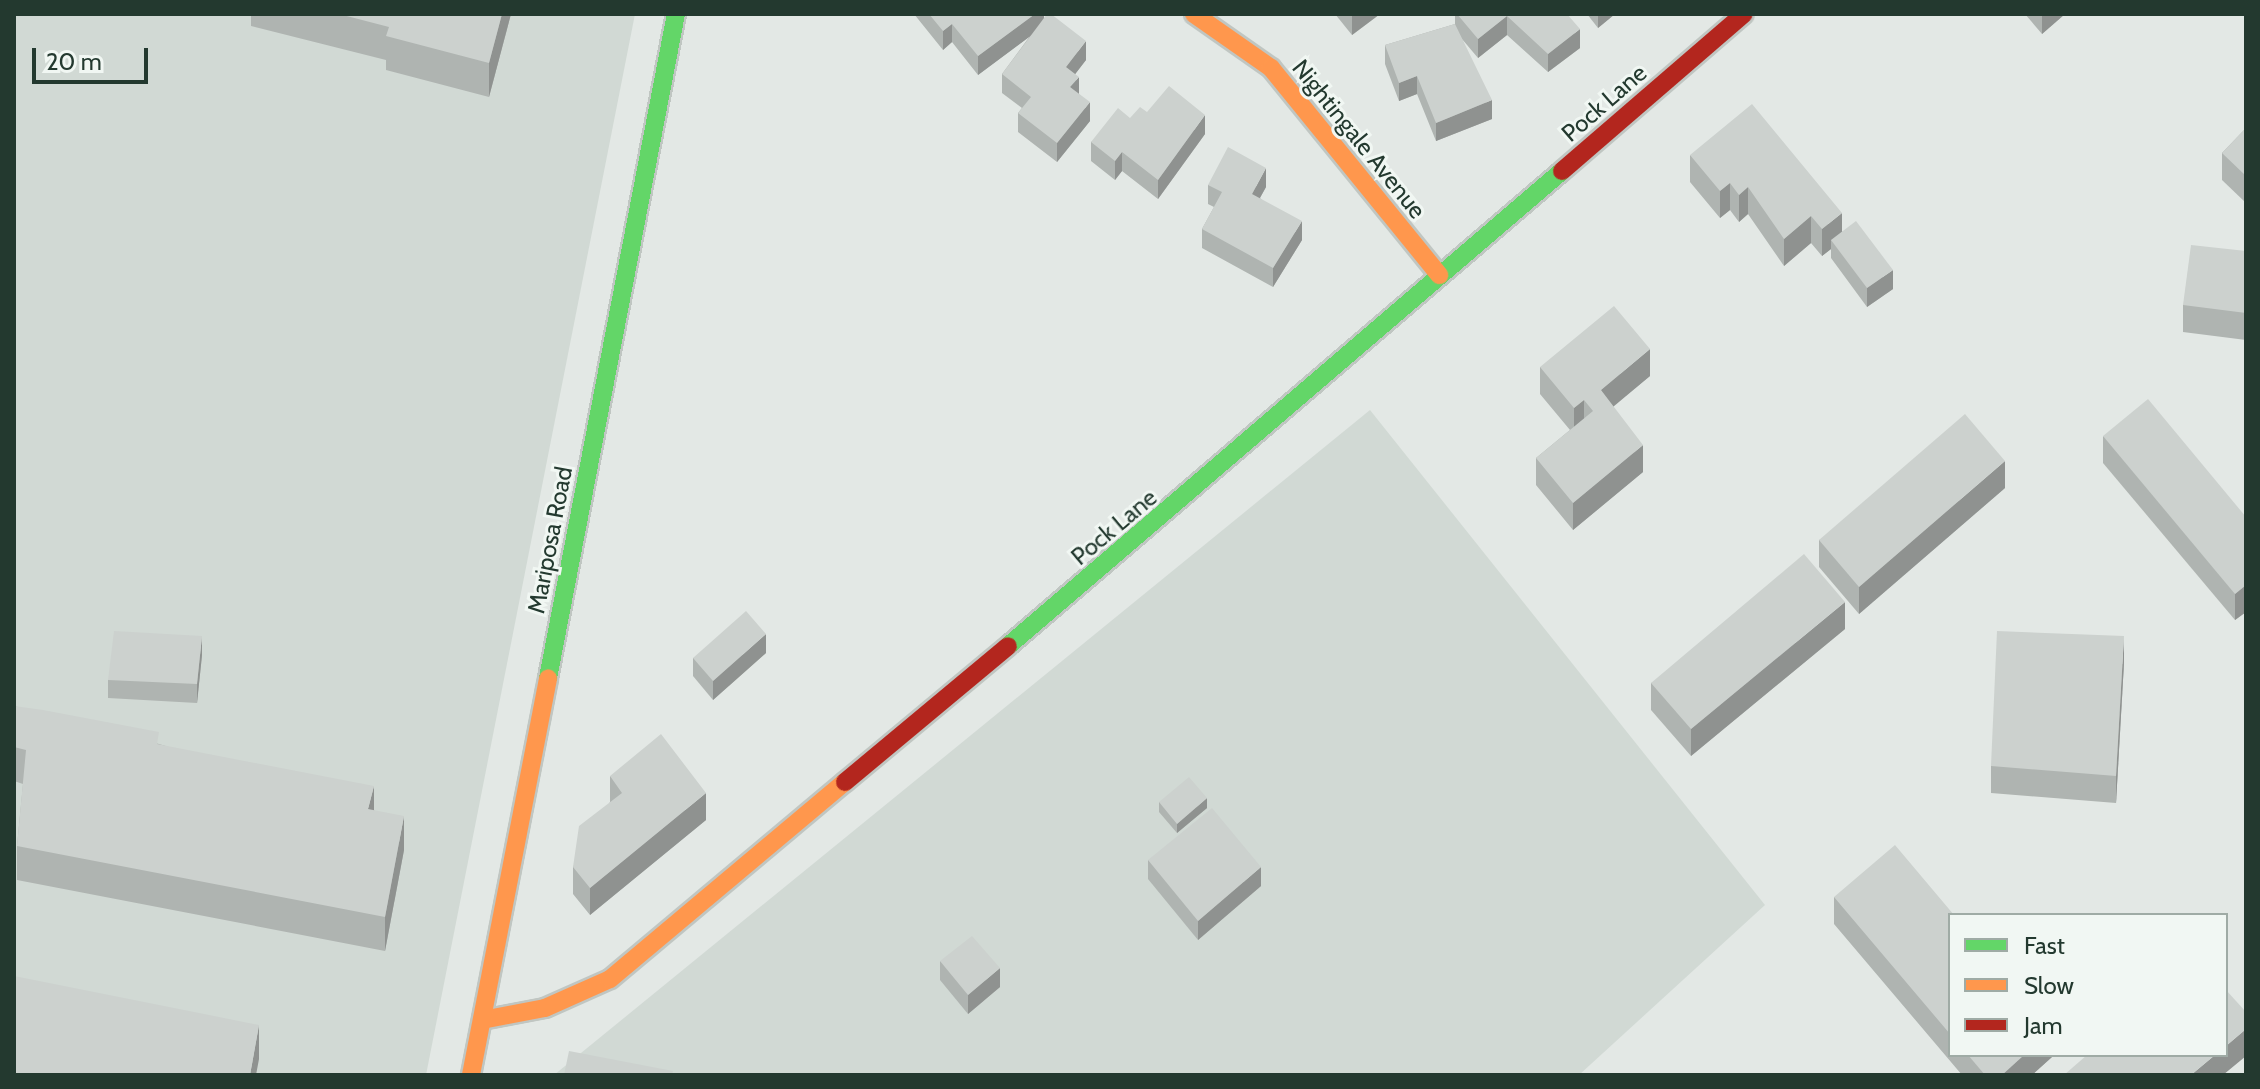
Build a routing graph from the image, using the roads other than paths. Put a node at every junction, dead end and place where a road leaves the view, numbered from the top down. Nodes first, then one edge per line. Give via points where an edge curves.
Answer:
1 (676, 14) edge
2 (1194, 14) edge
3 (1744, 14) edge
4 (1439, 275) junction
5 (482, 1020) junction
6 (471, 1075) edge

1 - 5 street, Mariposa Road
2 - 4 street, Nightingale Avenue via 1271,68 1326,127
3 - 4 street, Pock Lane
4 - 5 street, Pock Lane via 610,979 545,1008
5 - 6 street, Mariposa Road

